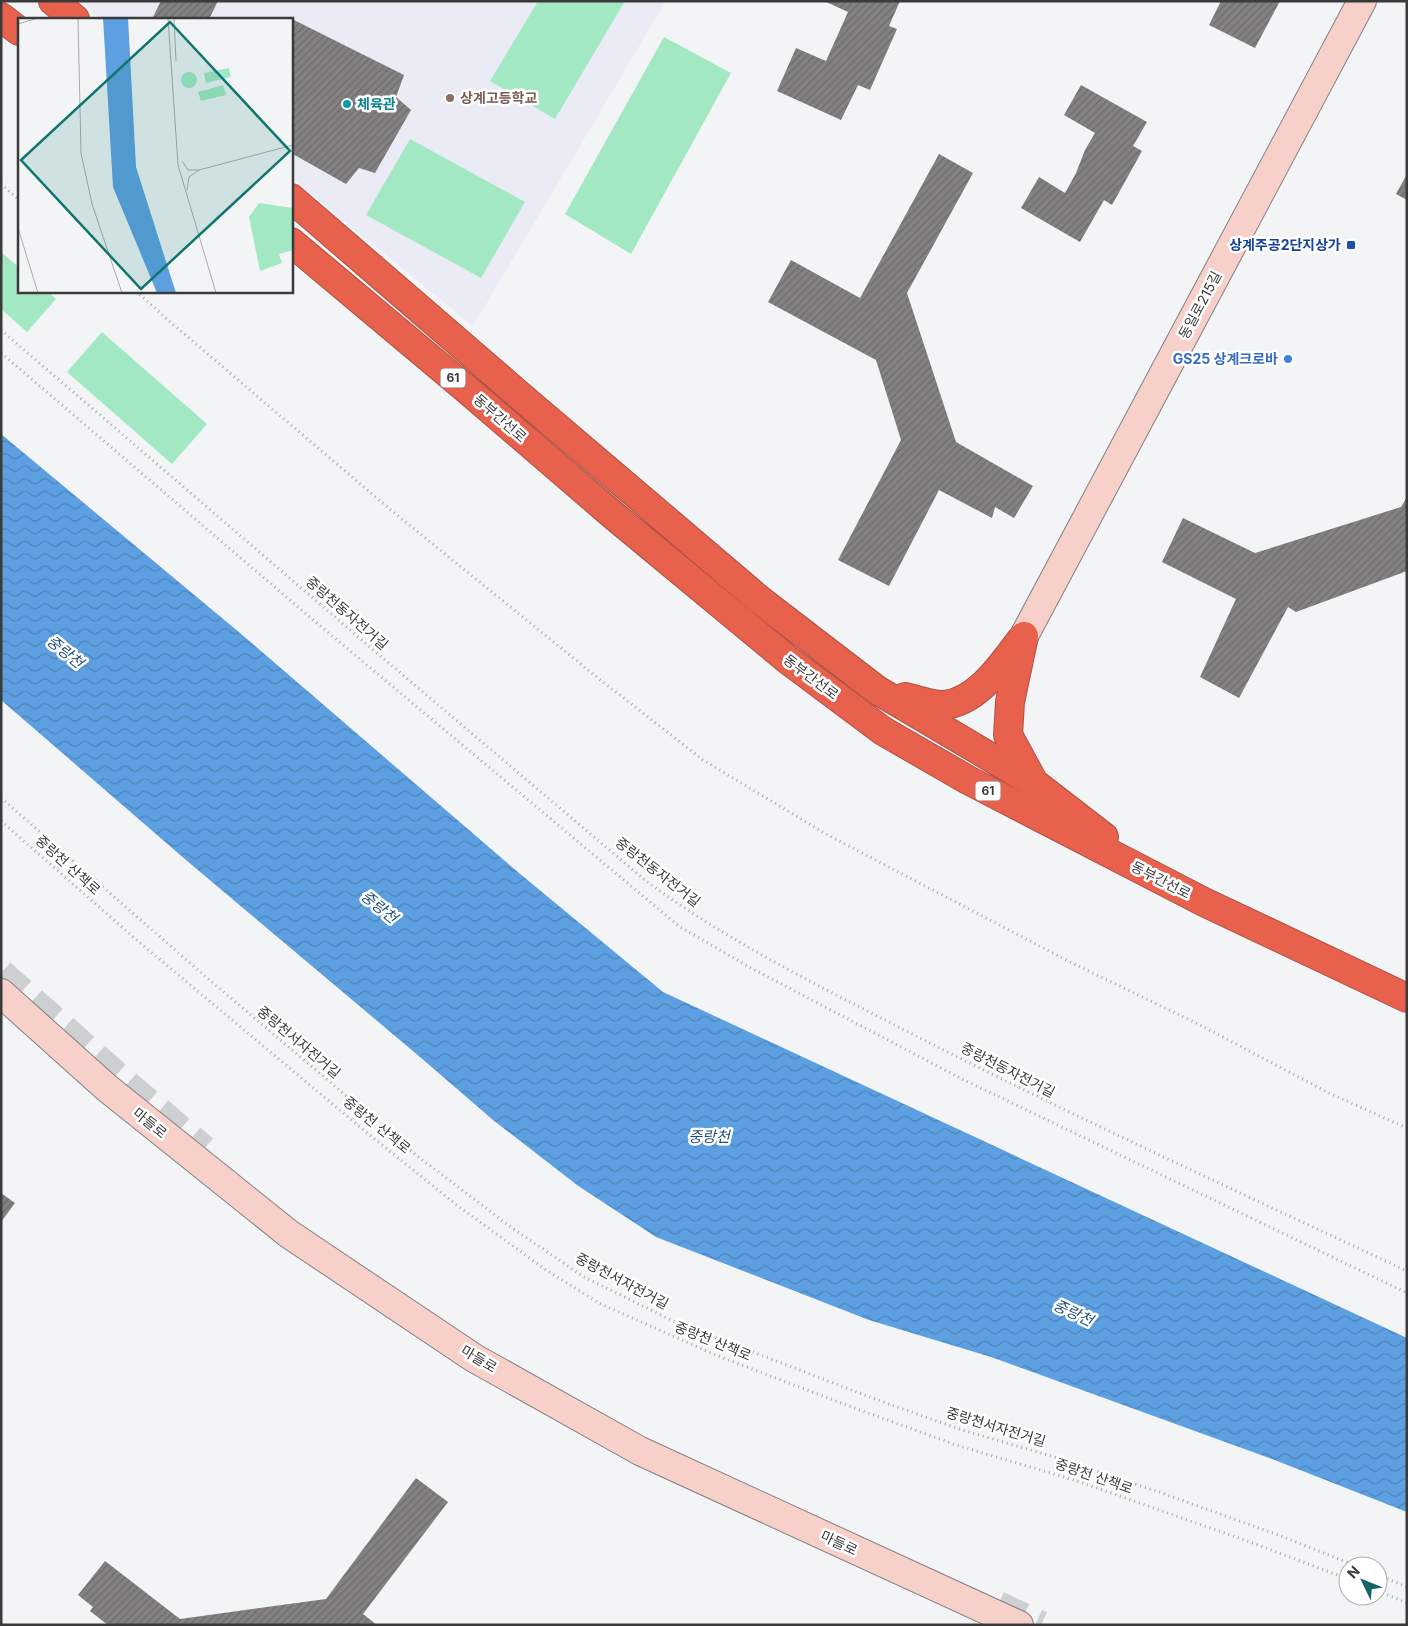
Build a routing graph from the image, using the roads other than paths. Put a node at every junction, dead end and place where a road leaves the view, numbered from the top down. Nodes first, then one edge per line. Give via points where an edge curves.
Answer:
1 (53, 1) edge
2 (1362, 1) edge
3 (1, 17) edge
4 (74, 18) edge
5 (18, 30) edge
6 (292, 199) edge
7 (292, 243) edge
8 (1024, 636) junction
9 (878, 690) junction
10 (1034, 783) junction
11 (1156, 878) junction
12 (1, 993) edge
13 (1407, 998) edge
14 (1019, 1625) tunnel mouth

1 - 4 highway
2 - 8 main road, 동일로215길
3 - 5 highway
6 - 9 highway via 761,601
7 - 11 highway, 동부간선로 / 61 via 613,516 788,660 883,731 968,780
8 - 9 highway via 992,678 966,698 943,706
8 - 10 highway via 1010,702 1008,735
9 - 10 highway
10 - 11 highway
11 - 13 highway, 동부간선로 / 61
12 - 14 main road, 마들로 via 106,1088 289,1234 474,1358 640,1451

